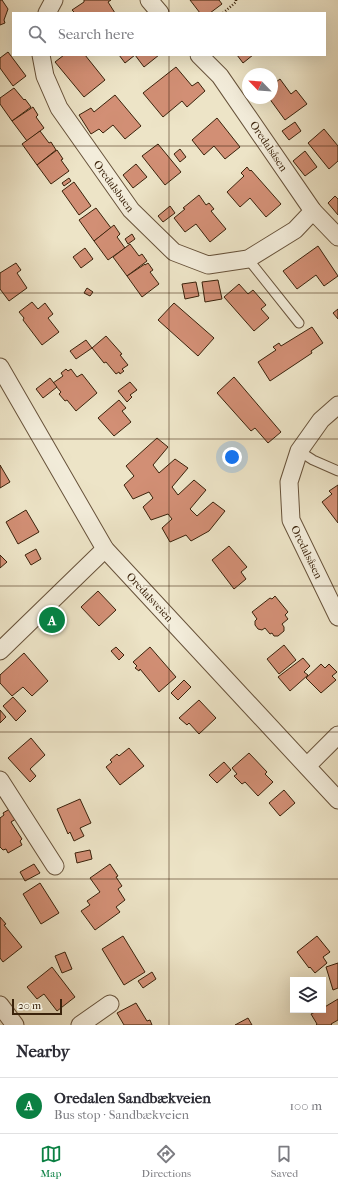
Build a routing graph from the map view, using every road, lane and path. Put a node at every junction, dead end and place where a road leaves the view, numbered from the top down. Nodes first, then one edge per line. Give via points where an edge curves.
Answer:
1 (54, 0) edge
2 (149, 0) edge
3 (236, 0) edge
4 (48, 12) edge
5 (159, 12) edge
6 (224, 12) edge
7 (41, 56) edge
8 (200, 56) edge
9 (313, 211) junction
10 (338, 237) edge
11 (248, 259) junction
12 (299, 323) dead end
13 (0, 367) edge
14 (338, 405) edge
15 (299, 451) junction
16 (338, 471) edge
17 (105, 549) junction
18 (338, 617) edge
19 (0, 651) edge
20 (338, 735) edge
21 (307, 766) junction
22 (0, 780) edge
23 (338, 800) edge
24 (55, 866) dead end
25 (110, 1004) dead end
26 (0, 1005) edge
27 (15, 1025) edge
28 (80, 1025) edge

1 - 4 street
2 - 5 street
3 - 6 path
7 - 11 street, Oredalsbuen via 45,76 59,108 131,210 174,252 208,264
8 - 9 street, Oredalsåsen via 220,76
9 - 10 street, Oredalsåsen
9 - 11 street, Oredalsbuen via 295,230
11 - 12 lane
13 - 17 street, Oredalsveien
14 - 15 street, Oredalsåsen via 321,420
15 - 16 lane
15 - 18 street, Oredalsåsen via 289,482 291,520
17 - 19 street
17 - 21 street, Oredalsveien
20 - 21 street
21 - 23 street, Oredalsveien
22 - 24 street
25 - 28 street
26 - 27 street

